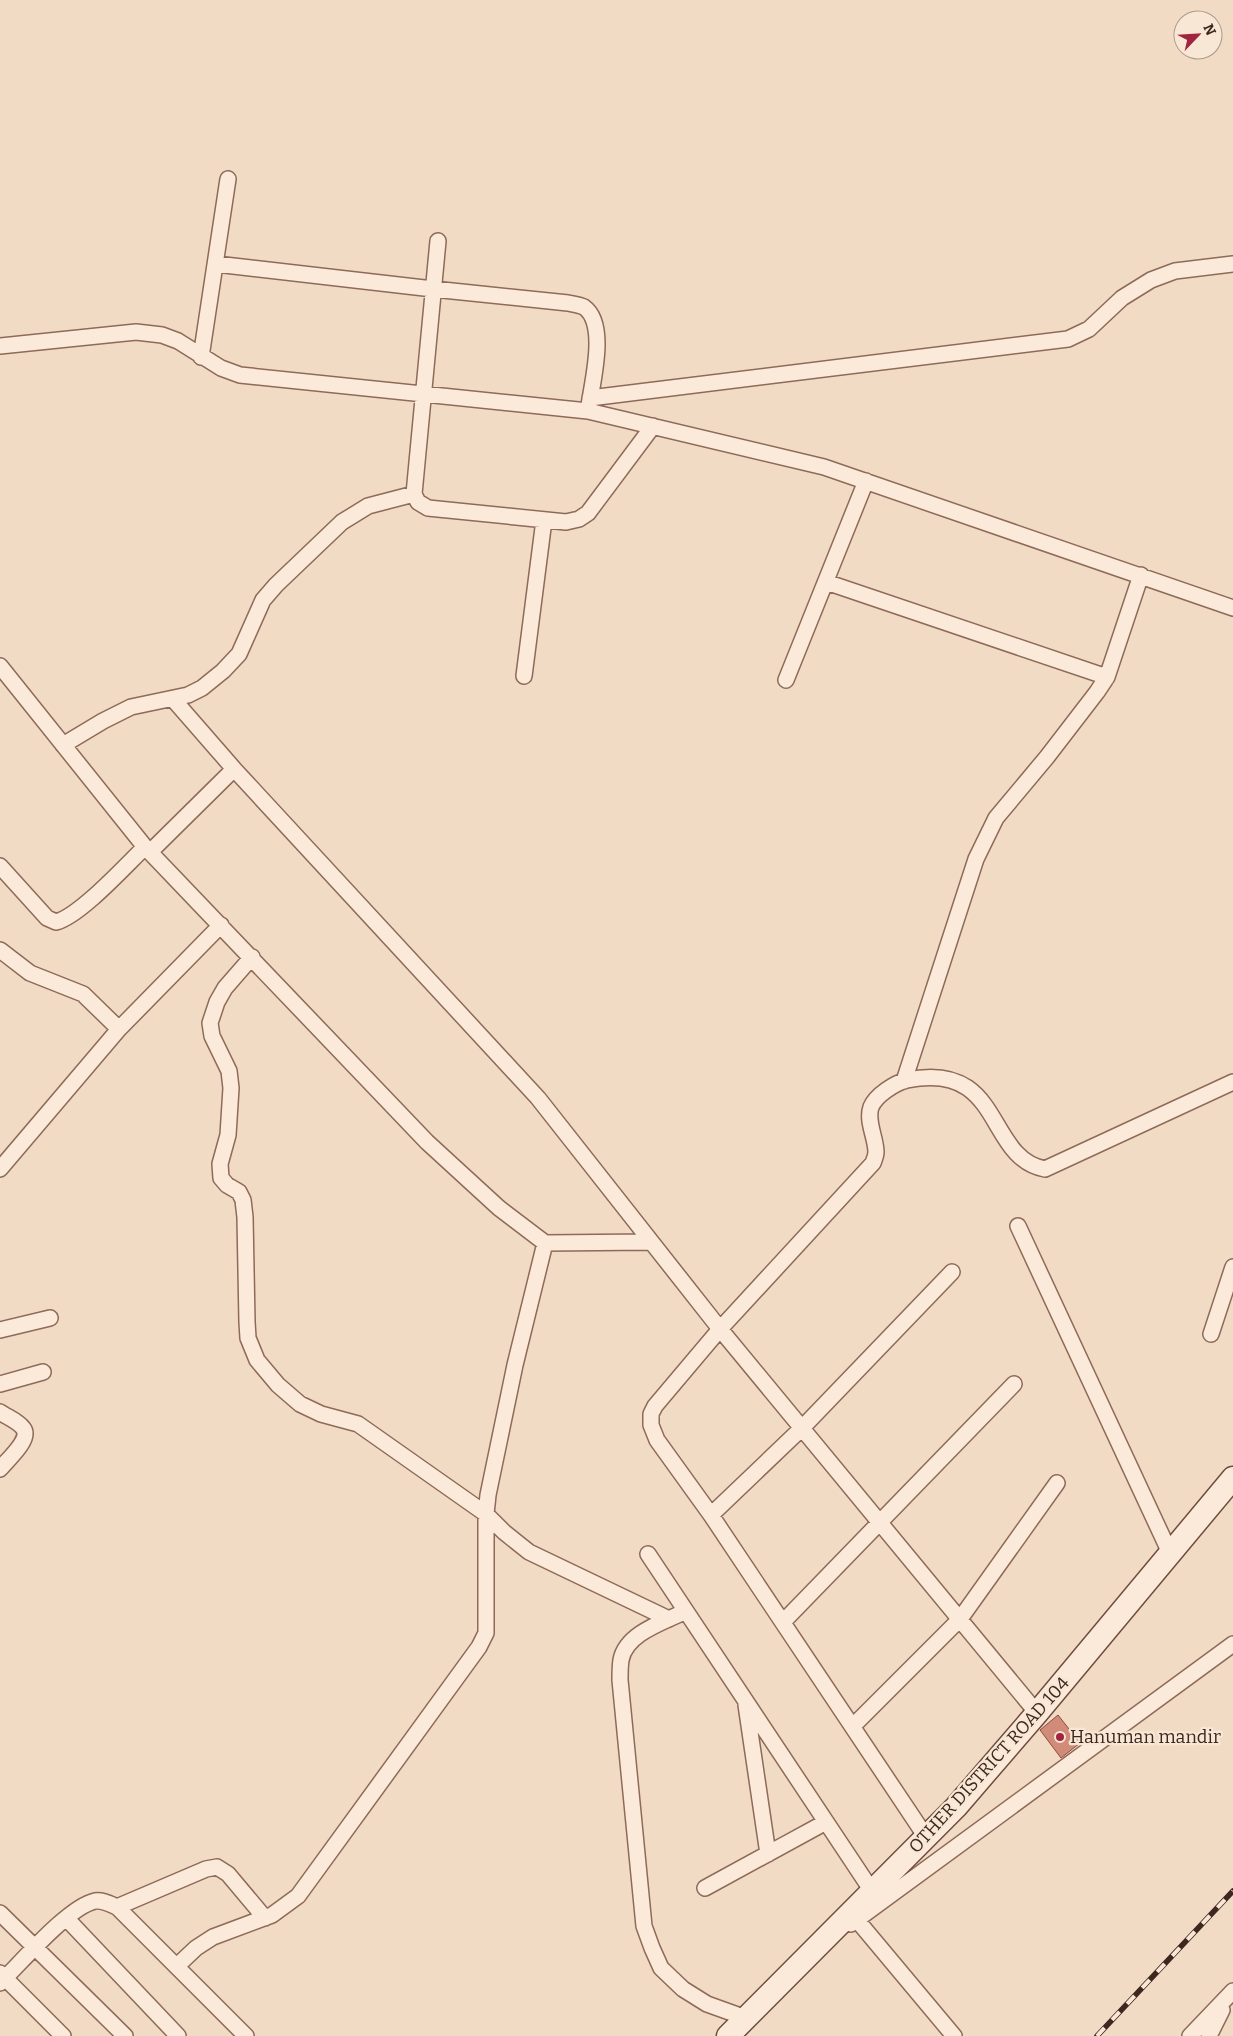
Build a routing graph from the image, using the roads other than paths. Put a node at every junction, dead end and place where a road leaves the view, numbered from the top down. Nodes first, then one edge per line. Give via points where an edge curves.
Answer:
1 (228, 179) dead end
2 (438, 241) dead end
3 (216, 264) junction
4 (1233, 264) edge
5 (433, 289) junction
6 (0, 346) edge
7 (201, 356) junction
8 (422, 394) junction
9 (589, 404) junction
10 (653, 426) junction
11 (866, 481) junction
12 (414, 494) junction
13 (544, 520) junction
14 (1141, 575) junction
15 (826, 582) junction
16 (1233, 608) edge
17 (0, 666) edge
18 (524, 676) dead end
19 (1107, 677) junction
20 (786, 680) dead end
21 (173, 699) junction
22 (63, 744) junction
23 (234, 769) junction
24 (148, 849) junction
25 (0, 866) edge
26 (221, 925) junction
27 (0, 950) edge
28 (252, 957) junction
29 (119, 1028) junction
30 (904, 1081) junction
31 (1233, 1082) edge
32 (0, 1169) edge
33 (1018, 1226) dead end
34 (650, 1242) junction
35 (545, 1243) junction
36 (1233, 1266) edge
37 (952, 1272) dead end
38 (50, 1318) dead end
39 (720, 1328) junction
40 (0, 1330) edge
41 (1211, 1334) dead end
42 (43, 1372) dead end
43 (0, 1384) edge
44 (1014, 1384) dead end
45 (0, 1412) edge
46 (802, 1428) junction
47 (0, 1469) edge
48 (1233, 1478) edge
49 (1057, 1483) dead end
50 (486, 1514) junction
51 (712, 1515) junction
52 (880, 1522) junction
53 (1170, 1553) junction
54 (648, 1554) dead end
55 (686, 1611) junction
56 (960, 1618) junction
57 (669, 1619) junction
58 (783, 1622) junction
59 (1233, 1644) edge
60 (745, 1701) junction
61 (1037, 1713) junction
62 (853, 1726) junction
63 (826, 1822) junction
64 (926, 1836) junction
65 (768, 1854) junction
66 (705, 1888) dead end
67 (872, 1891) junction
68 (117, 1907) junction
69 (0, 1913) edge
70 (265, 1918) junction
71 (67, 1919) junction
72 (857, 1920) junction
73 (36, 1947) junction
74 (803, 1960) junction
75 (177, 1966) junction
76 (2, 1978) edge
77 (1233, 1991) edge
78 (746, 2018) junction
79 (63, 2036) edge
80 (124, 2036) edge
81 (178, 2036) edge
82 (246, 2036) edge
83 (728, 2036) edge
84 (954, 2036) edge
85 (1190, 2036) edge
86 (1208, 2036) edge

1 - 3 street
2 - 5 street
3 - 5 street
3 - 7 street
4 - 9 street via 1175,271 1151,280 1122,298 1088,329 1068,339
5 - 8 street
5 - 9 street via 584,307 595,323 598,346
6 - 7 street via 136,332 162,335
7 - 8 street via 240,375
8 - 9 street
8 - 12 street
9 - 10 street
10 - 11 street via 824,467
10 - 13 street via 588,513 566,522
11 - 14 street
11 - 15 street
12 - 13 street via 418,502 428,508
12 - 21 street via 368,506 342,522 264,600 239,654 224,671 202,688
13 - 18 street
14 - 16 street
14 - 19 street
15 - 19 street
15 - 20 street
17 - 22 street
19 - 30 street via 996,818 976,859
21 - 22 street via 131,707
21 - 23 street
22 - 24 street
23 - 24 street
23 - 34 street via 538,1098
24 - 25 street via 78,910 65,920 56,922 46,918
24 - 26 street
26 - 28 street
26 - 29 street
27 - 29 street via 30,973 83,994
28 - 35 street via 427,1142 499,1208
28 - 50 street via 225,988 210,1023 212,1036 229,1071 228,1135 220,1164 221,1178 239,1192 243,1200 248,1338 257,1360 300,1404 321,1414 358,1424
29 - 32 street
30 - 31 street via 928,1077 953,1081 968,1088 984,1103 1019,1156 1032,1167 1045,1169
30 - 39 street via 878,1098 871,1107 876,1153 873,1163
33 - 53 street
34 - 35 street
34 - 39 street
35 - 50 street via 515,1365
36 - 41 street
37 - 46 street
38 - 40 street
39 - 46 street
39 - 51 street via 651,1414 657,1440
42 - 43 street
44 - 52 street
45 - 47 street via 23,1427 26,1434 24,1442
46 - 51 street
46 - 52 street
48 - 53 street, OTHER DISTRICT ROAD 104
49 - 56 street
50 - 57 street via 528,1552
50 - 70 street via 486,1633 479,1647 298,1896
51 - 58 street
52 - 56 street
52 - 58 street
53 - 61 street, OTHER DISTRICT ROAD 104
54 - 55 street
55 - 57 street
55 - 60 street
56 - 61 street
56 - 62 street
57 - 78 street via 636,1637 624,1649 621,1659 620,1680 644,1926 661,1968 683,1989 708,2004
58 - 62 street
59 - 72 street
60 - 63 street
60 - 65 street
61 - 64 street, OTHER DISTRICT ROAD 104 via 956,1807
62 - 64 street
63 - 65 street
63 - 67 street
64 - 67 street, OTHER DISTRICT ROAD 104
65 - 66 street
67 - 74 street, OTHER DISTRICT ROAD 104
68 - 70 street via 206,1868 217,1867 228,1874
68 - 71 street via 95,1901 80,1907
68 - 75 street
69 - 73 street
70 - 75 street via 213,1938 196,1948
71 - 73 street
71 - 81 street
72 - 74 street
72 - 84 street
73 - 76 street
73 - 80 street
74 - 78 street, OTHER DISTRICT ROAD 104
75 - 82 street
76 - 79 street
77 - 85 street
77 - 86 street
78 - 83 street, OTHER DISTRICT ROAD 104

